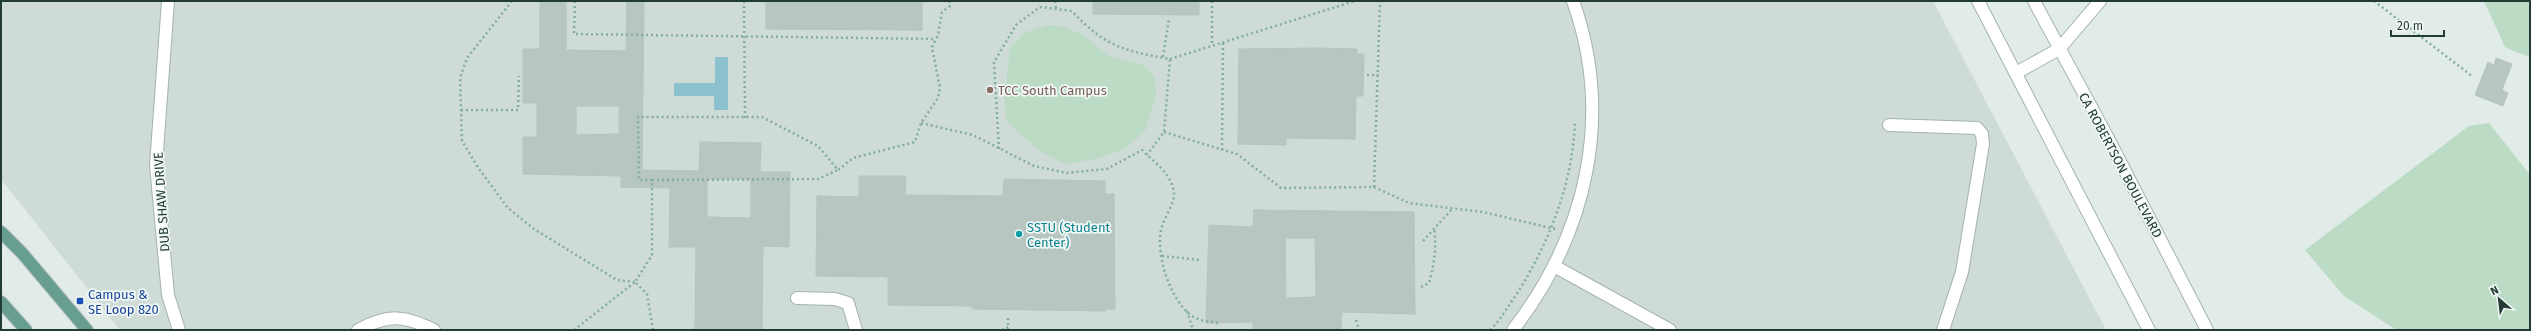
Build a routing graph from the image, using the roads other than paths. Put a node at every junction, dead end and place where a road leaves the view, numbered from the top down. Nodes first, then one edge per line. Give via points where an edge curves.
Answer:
1 (168, 1) edge
2 (1572, 1) edge
3 (1978, 1) edge
4 (2034, 1) edge
5 (2100, 1) edge
6 (2059, 49) junction
7 (2016, 73) junction
8 (1889, 124) dead end
9 (1, 232) edge
10 (1554, 266) junction
11 (797, 298) dead end
12 (1, 302) edge
13 (26, 330) edge
14 (87, 330) edge
15 (179, 330) edge
16 (358, 330) edge
17 (434, 330) edge
18 (856, 330) edge
19 (1513, 330) edge
20 (1670, 330) edge
21 (1943, 330) edge
22 (2149, 330) edge
23 (2207, 330) edge

1 - 15 street, DUB SHAW DRIVE via 156,165 168,294
2 - 10 street via 1584,32 1594,106 1591,148 1584,184 1569,233
3 - 7 street
4 - 6 street, CA ROBERTSON BOULEVARD
5 - 6 street
6 - 7 street
6 - 23 street, CA ROBERTSON BOULEVARD
7 - 22 street
8 - 21 street via 1977,128 1982,134 1983,144 1962,272
9 - 14 main road
10 - 19 street via 1527,312
10 - 20 street
11 - 18 street via 835,299 848,304
12 - 13 main road
16 - 17 street via 392,318 413,319

